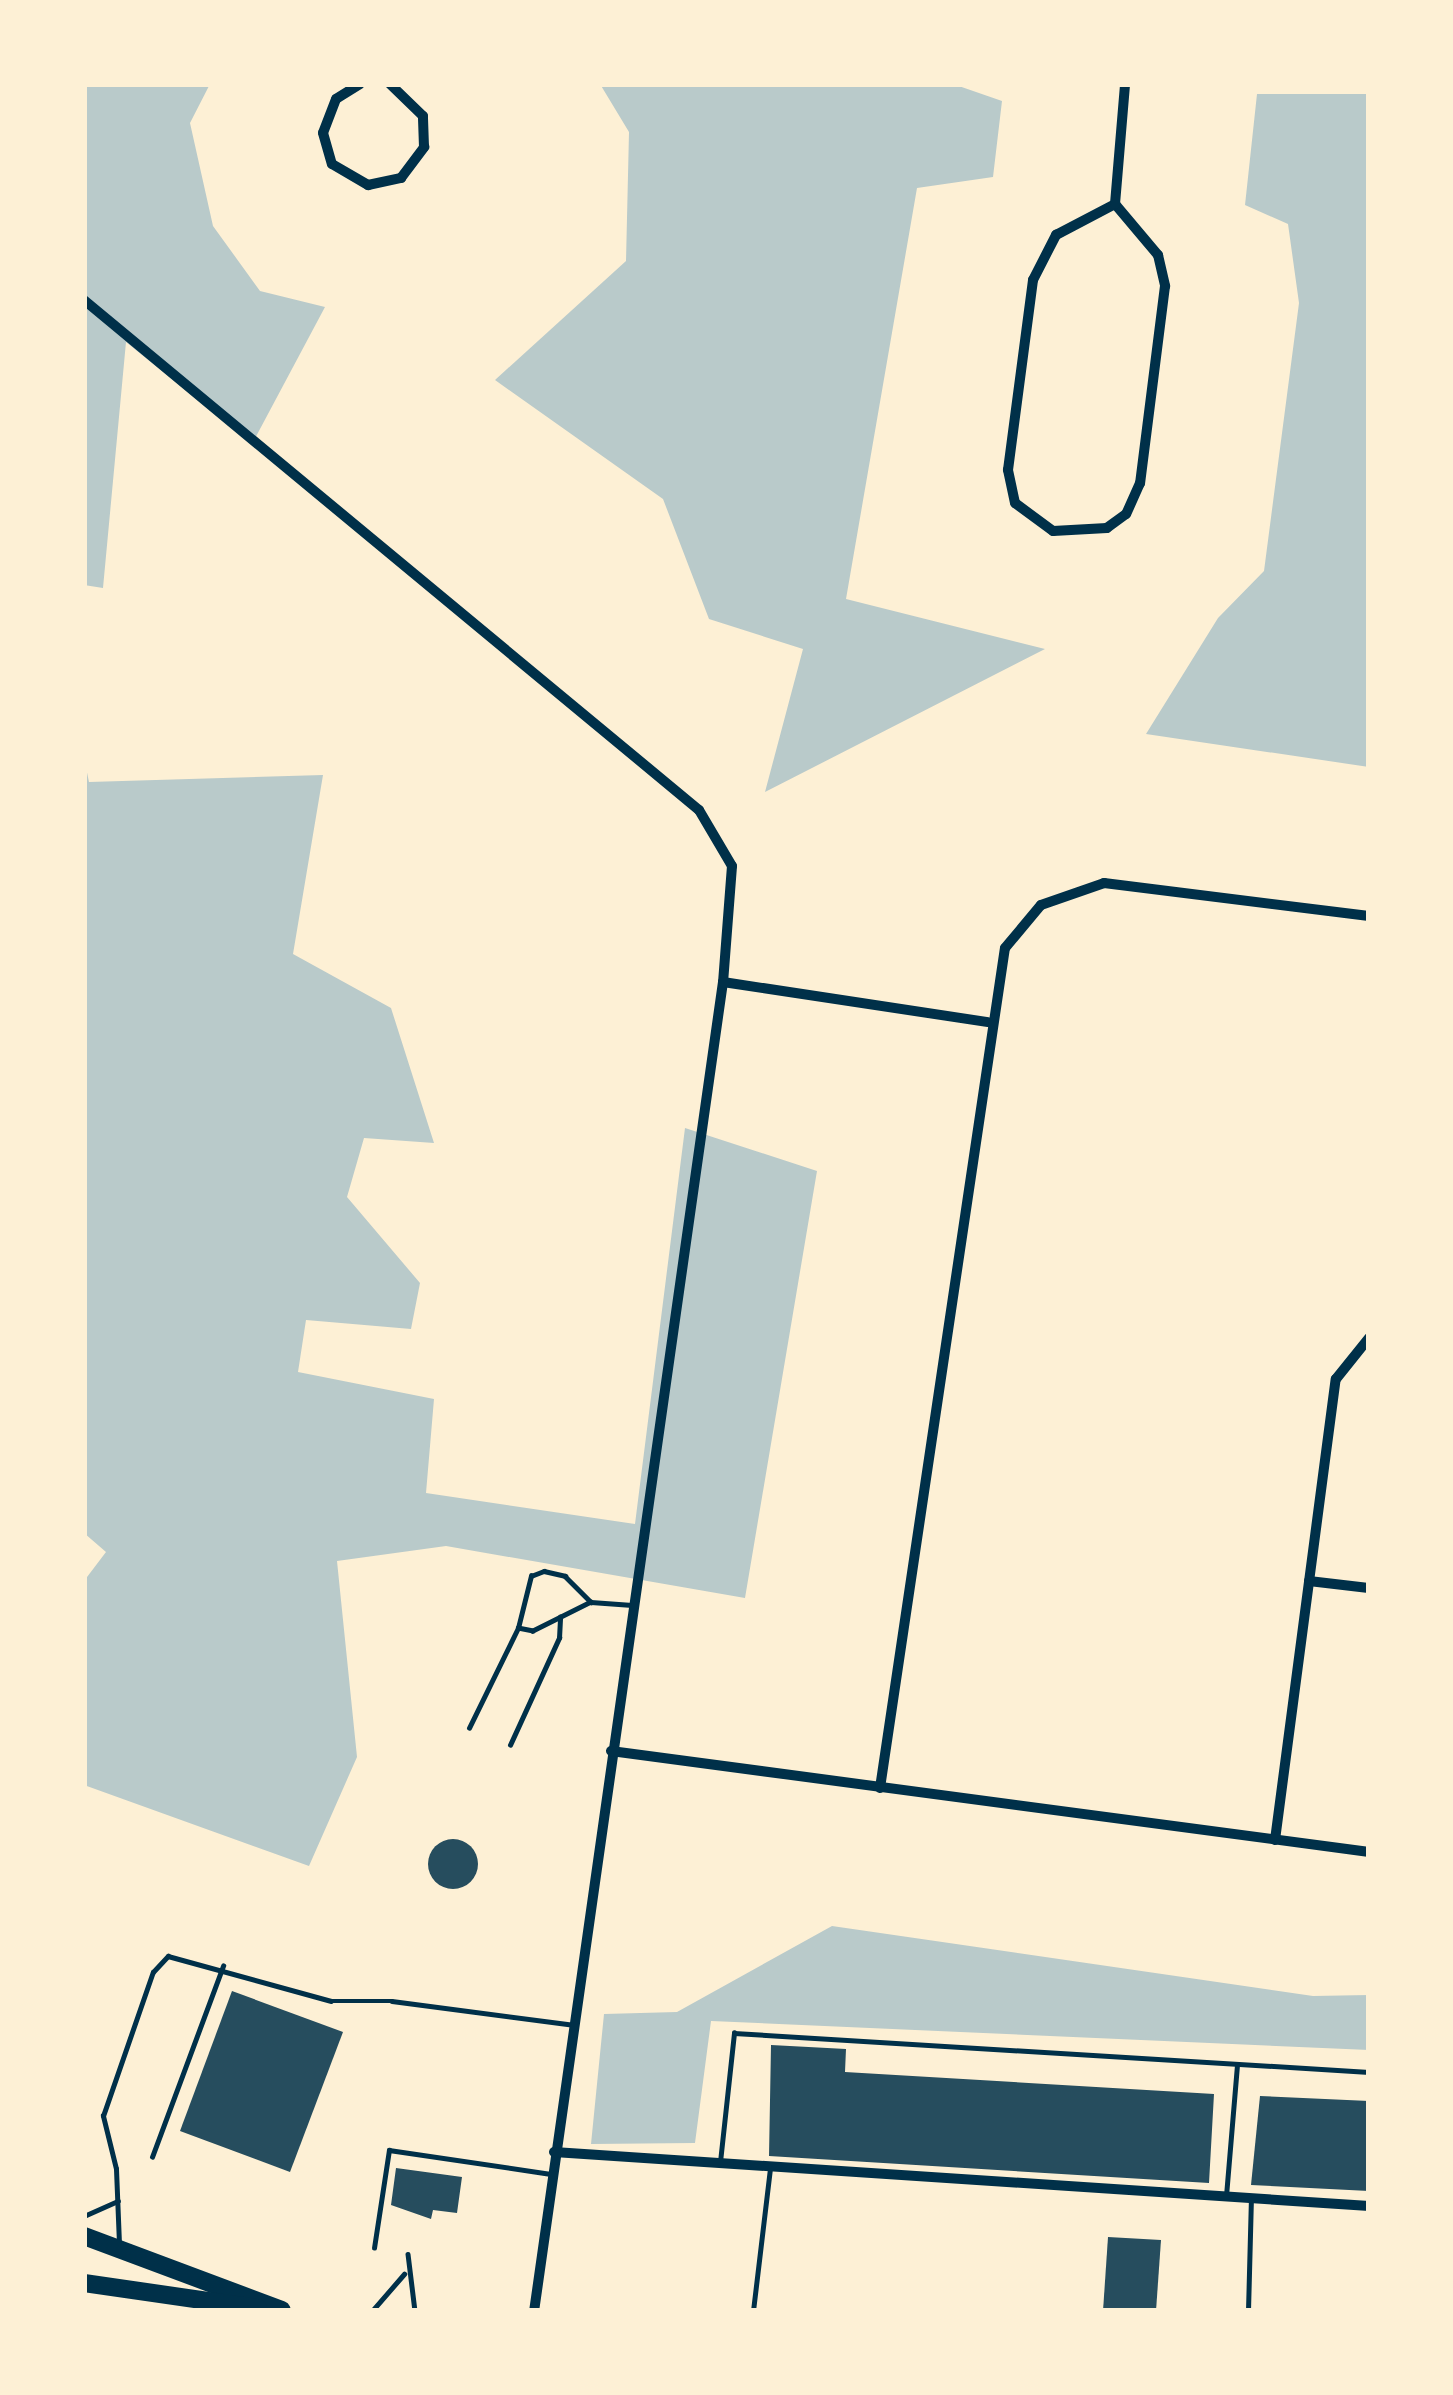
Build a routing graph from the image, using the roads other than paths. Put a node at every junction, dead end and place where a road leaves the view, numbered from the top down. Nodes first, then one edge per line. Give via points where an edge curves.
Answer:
1 (360, 84) edge
2 (390, 84) edge
3 (1125, 84) edge
4 (1115, 204) junction
5 (84, 300) edge
6 (1369, 916) edge
7 (723, 982) junction
8 (988, 1022) junction
9 (1369, 1338) edge
10 (1309, 1581) junction
11 (1369, 1588) edge
12 (591, 1602) junction
13 (632, 1605) junction
14 (560, 1617) junction
15 (518, 1628) junction
16 (469, 1728) dead end
17 (510, 1745) dead end
18 (611, 1751) junction
19 (880, 1788) junction
20 (1275, 1840) junction
21 (1369, 1852) edge
22 (223, 1966) junction
23 (574, 2025) junction
24 (1237, 2064) junction
25 (1369, 2072) edge
26 (554, 2152) junction
27 (152, 2157) dead end
28 (720, 2162) junction
29 (770, 2167) junction
30 (552, 2174) junction
31 (1226, 2196) junction
32 (1251, 2198) junction
33 (118, 2200) junction
34 (1369, 2206) edge
35 (84, 2216) edge
36 (84, 2236) edge
37 (374, 2248) dead end
38 (119, 2250) junction
39 (408, 2254) dead end
40 (404, 2273) junction
41 (84, 2283) edge
42 (284, 2310) edge
43 (372, 2311) edge
44 (415, 2311) edge
45 (535, 2311) edge
46 (753, 2311) edge
47 (1248, 2311) edge

1 - 2 street via 336,99 323,133 332,164 368,185 401,178 424,147 423,116
3 - 4 street
4 - 4 street via 1158,255 1165,286 1140,483 1126,514 1107,528 1053,531 1015,502 1008,470 1033,280 1055,235
5 - 7 street via 699,810 732,866
6 - 8 street via 1133,883 1080,887 1041,905 1015,932 996,973
7 - 8 street
7 - 13 street
8 - 19 street
9 - 10 street via 1336,1379
10 - 11 street
10 - 20 street
12 - 13 lane
12 - 14 lane
12 - 15 lane via 565,1576 544,1571 531,1576
13 - 18 street
14 - 15 lane via 533,1631
14 - 17 lane via 559,1638
15 - 16 lane
18 - 19 street
18 - 23 street
19 - 20 street
20 - 21 street
22 - 23 lane via 331,2001
22 - 27 lane
22 - 33 lane via 180,1954 153,1972 103,2116
23 - 26 street
24 - 25 lane
24 - 28 lane via 734,2033
24 - 31 lane
26 - 28 street
26 - 30 street
28 - 29 street
29 - 31 street
29 - 46 lane
30 - 37 lane via 389,2150
30 - 45 street
31 - 32 street
32 - 34 street
32 - 47 lane
33 - 35 lane
33 - 38 lane
36 - 38 highway
38 - 42 highway
39 - 40 lane
40 - 43 lane
40 - 44 lane
41 - 42 highway via 186,2303

